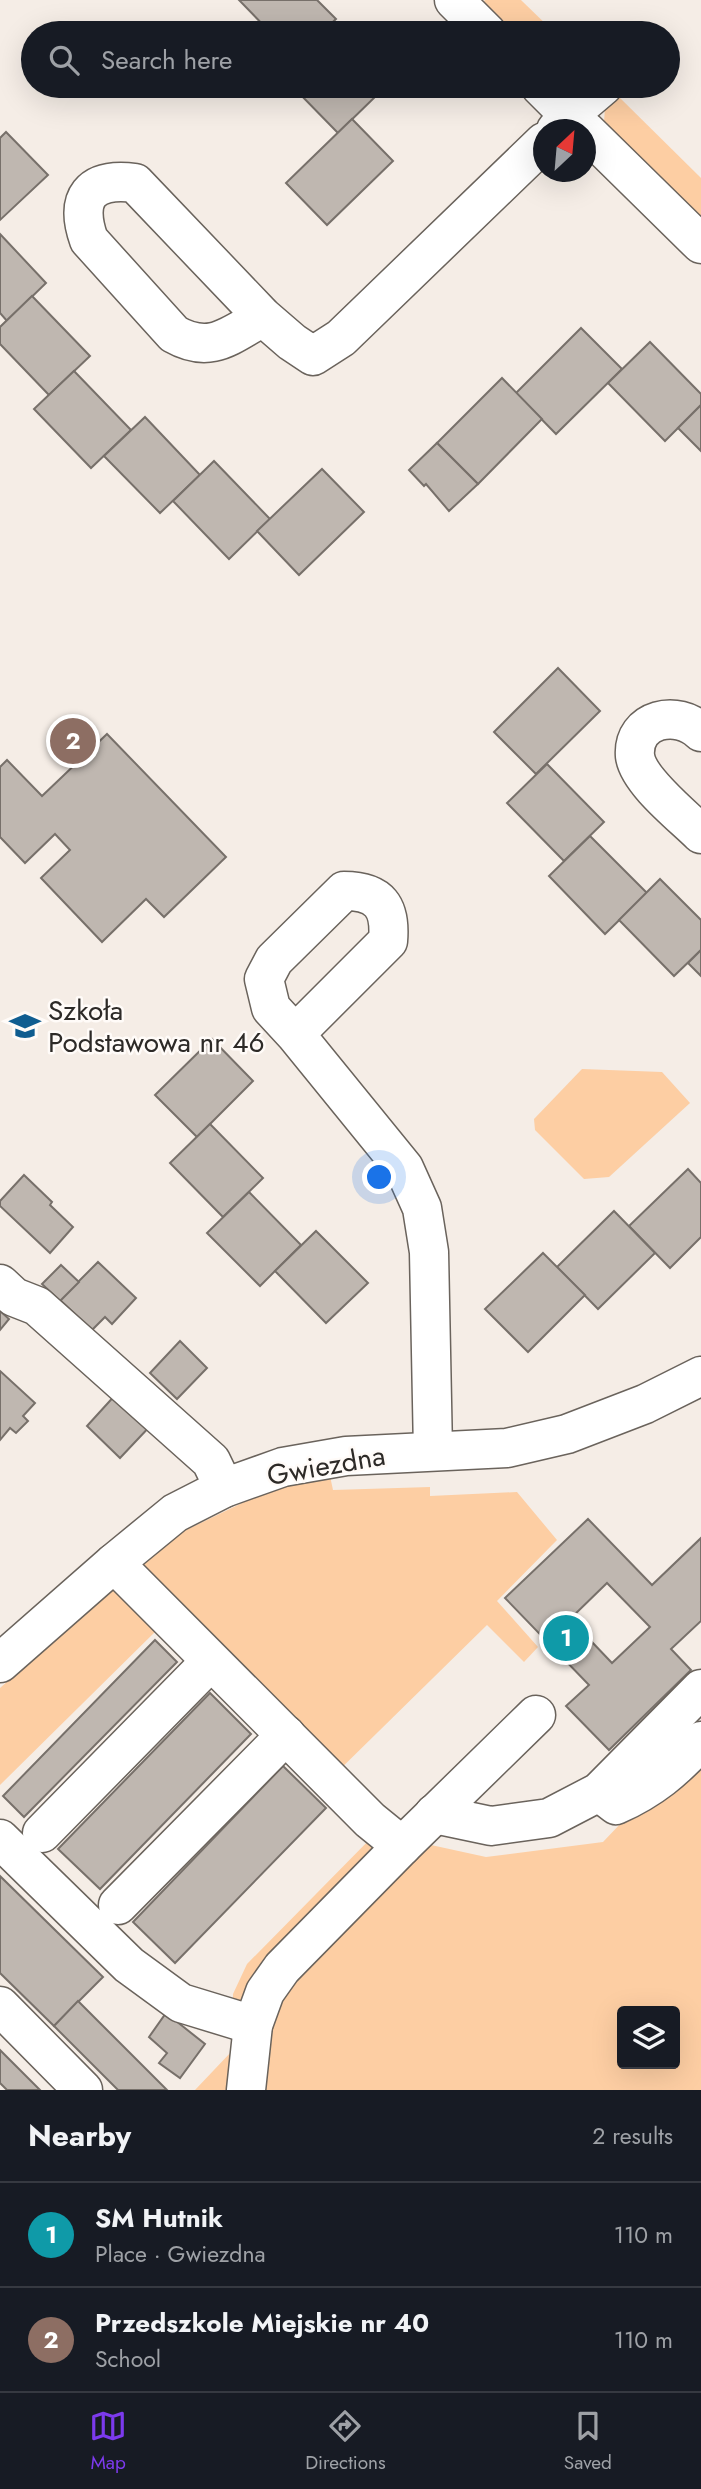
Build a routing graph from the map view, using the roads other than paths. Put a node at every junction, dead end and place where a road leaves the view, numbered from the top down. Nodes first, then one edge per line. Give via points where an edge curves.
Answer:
1 (454, 0) edge
2 (475, 21) edge
3 (550, 98) edge
4 (594, 98) edge
5 (568, 119) edge
6 (579, 119) edge
7 (596, 146) edge
8 (533, 153) edge
9 (701, 244) edge
10 (264, 317) junction
11 (701, 732) edge
12 (701, 834) edge
13 (295, 1034) dead end
14 (0, 1284) edge
15 (701, 1376) edge
16 (433, 1451) junction
17 (224, 1488) junction
18 (114, 1563) junction
19 (211, 1662) junction
20 (0, 1663) edge
21 (701, 1689) edge
22 (536, 1715) dead end
23 (286, 1735) junction
24 (701, 1741) edge
25 (599, 1792) junction
26 (433, 1814) junction
27 (42, 1833) dead end
28 (0, 1839) edge
29 (402, 1846) junction
30 (118, 1905) dead end
31 (0, 2006) edge
32 (253, 2025) junction
33 (83, 2090) edge
34 (246, 2090) edge

1 - 2 street
3 - 5 street
4 - 6 street
7 - 9 street
8 - 10 street via 341,338 313,356
10 - 10 street via 135,183 118,181 90,193 82,206 89,240 174,334 189,342 211,344
11 - 12 street via 670,717 655,721 638,737 635,756 642,776
13 - 16 street via 404,1168 422,1208 429,1252
14 - 17 street via 14,1297 37,1306 178,1430 211,1461
15 - 16 street, Gwiezdna via 645,1405 567,1434 507,1448
16 - 17 street, Gwiezdna via 346,1455 283,1466
17 - 18 street, Gwiezdna via 175,1513
18 - 19 street
18 - 20 street, Gwiezdna
19 - 23 street
19 - 27 street
21 - 25 street
22 - 26 street
23 - 29 street
23 - 30 street
24 - 25 street via 672,1772 640,1794 616,1805
25 - 26 street via 549,1818 491,1826
26 - 29 street
28 - 32 street via 129,1965 181,2003
29 - 32 street via 282,1968 265,1992
31 - 33 street
32 - 34 street

